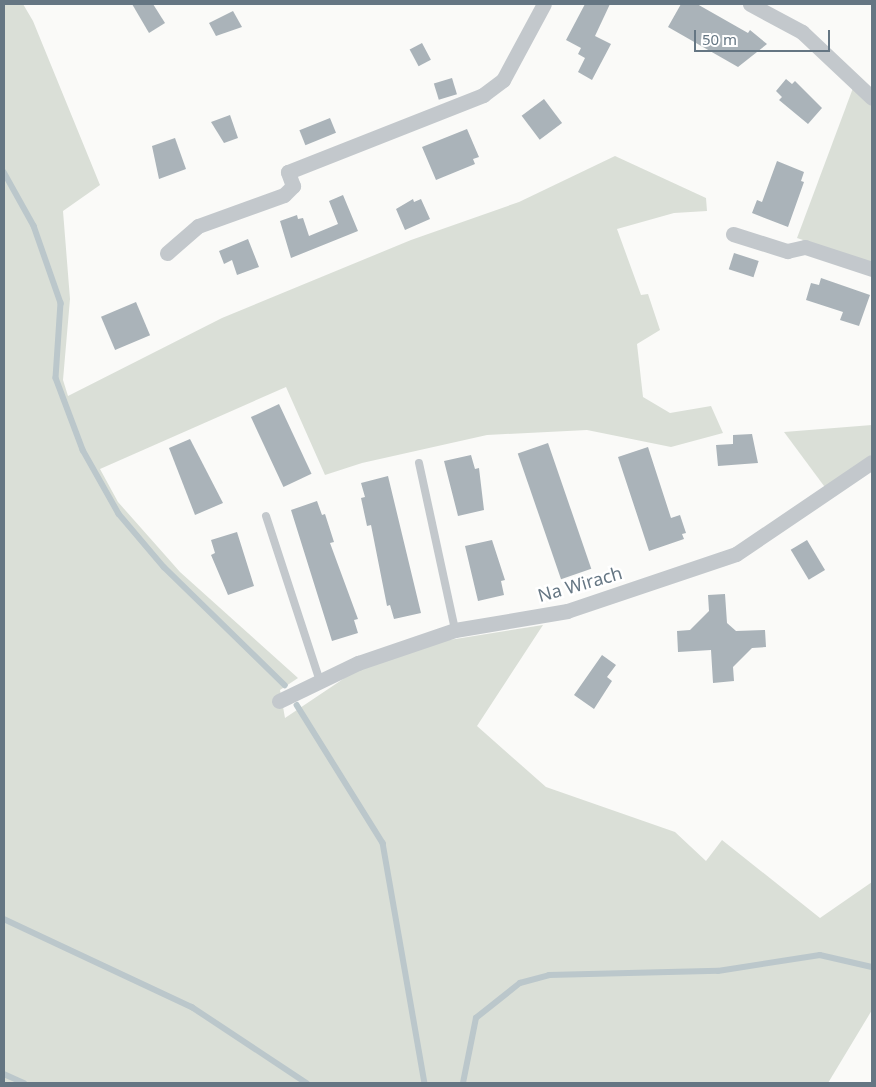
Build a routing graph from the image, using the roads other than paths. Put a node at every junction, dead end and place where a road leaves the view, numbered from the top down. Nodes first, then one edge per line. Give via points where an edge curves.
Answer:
1 (544, 4) edge
2 (750, 4) edge
3 (872, 98) edge
4 (733, 234) dead end
5 (167, 253) dead end
6 (872, 269) edge
7 (872, 462) edge
8 (419, 463) dead end
9 (266, 516) dead end
10 (455, 630) junction
11 (320, 681) junction
12 (279, 701) dead end

1 - 5 street via 503,80 483,96 288,172 294,186 284,195 198,226
2 - 3 street via 802,32
4 - 6 street via 787,251 804,247
7 - 10 street, Na Wirach via 736,554 567,611
8 - 10 lane
9 - 11 lane
10 - 11 street, Na Wirach via 358,663
11 - 12 street, Na Wirach

